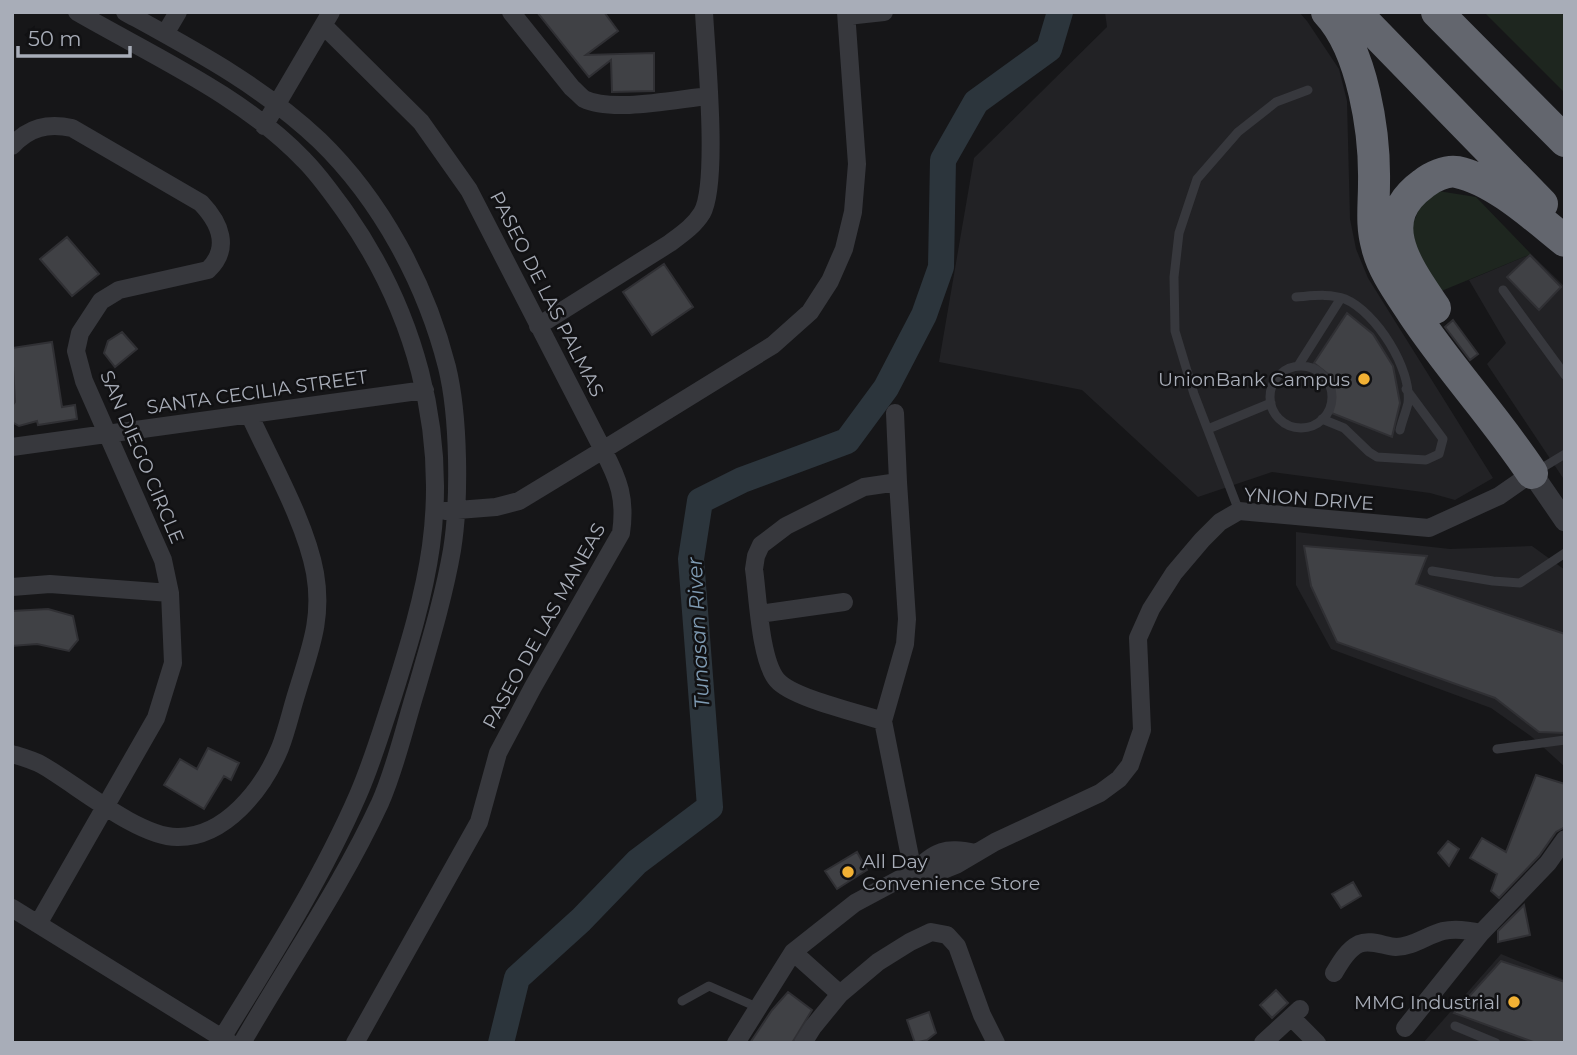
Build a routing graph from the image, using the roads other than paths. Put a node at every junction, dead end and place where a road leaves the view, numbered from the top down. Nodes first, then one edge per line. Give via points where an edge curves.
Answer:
1 (77, 12) edge
2 (125, 12) edge
3 (178, 12) edge
4 (511, 12) edge
5 (704, 12) edge
6 (884, 12) edge
7 (1327, 12) edge
8 (1355, 12) edge
9 (1437, 12) edge
10 (1451, 12) edge
11 (846, 14) edge
12 (327, 19) edge
13 (165, 34) junction
14 (1500, 75) junction
15 (1308, 90) dead end
16 (709, 96) junction
17 (278, 105) junction
18 (264, 126) junction
19 (1565, 141) edge
20 (12, 146) edge
21 (1565, 228) edge
22 (1565, 241) edge
23 (1503, 290) dead end
24 (1296, 297) dead end
25 (1341, 298) junction
26 (538, 326) junction
27 (1298, 366) junction
28 (1565, 375) edge
29 (1406, 389) junction
30 (425, 390) junction
31 (1271, 403) junction
32 (895, 413) dead end
33 (250, 415) junction
34 (1322, 419) junction
35 (1208, 429) junction
36 (1400, 430) dead end
37 (107, 433) junction
38 (12, 447) edge
39 (1515, 447) junction
40 (603, 450) junction
41 (1565, 454) edge
42 (1532, 473) junction
43 (898, 482) junction
44 (456, 510) junction
45 (434, 512) junction
46 (1239, 512) junction
47 (1565, 521) edge
48 (1565, 553) edge
49 (1432, 571) dead end
50 (12, 587) edge
51 (170, 593) junction
52 (844, 601) dead end
53 (760, 614) junction
54 (883, 721) junction
55 (1565, 740) edge
56 (1497, 749) dead end
57 (12, 754) edge
58 (105, 806) junction
59 (1565, 839) edge
60 (976, 853) junction
61 (913, 872) junction
62 (12, 908) edge
63 (38, 924) junction
64 (1481, 933) junction
65 (793, 952) junction
66 (1334, 973) dead end
67 (840, 994) junction
68 (682, 1001) dead end
69 (759, 1008) junction
70 (1455, 1026) dead end
71 (1405, 1028) dead end
72 (225, 1041) edge
73 (243, 1043) edge
74 (355, 1043) edge
75 (736, 1043) edge
76 (803, 1043) edge
77 (996, 1043) edge
78 (1263, 1043) edge
79 (1317, 1043) edge
80 (1496, 1043) edge

1 - 18 street via 205,83
2 - 13 street
3 - 13 street
4 - 16 street via 583,98 619,105
5 - 16 street
6 - 11 street
7 - 39 highway via 1353,60 1369,113 1372,211 1380,256 1442,356
8 - 21 highway
9 - 14 highway
10 - 14 highway
11 - 40 street via 857,164 853,212 830,281 810,312 773,345
12 - 17 street
12 - 26 street, PASEO DE LAS PALMAS via 446,154 470,190
13 - 17 street via 218,63
14 - 19 highway
15 - 35 lane via 1276,102 1238,132 1197,179 1179,233 1175,331
16 - 26 street via 709,188 702,212 691,227
17 - 18 street
17 - 44 street via 320,141 365,192 398,245 426,305 447,368 456,435
18 - 30 street via 327,186 376,258 404,318
20 - 37 street, SAN DIEGO CIRCLE via 36,128 72,128 201,203 221,235 221,252 208,270 119,290 89,316 76,351
22 - 39 highway via 1509,198 1455,171 1414,190 1396,221 1402,253 1483,383
23 - 28 lane
24 - 25 lane
25 - 27 lane
25 - 29 lane via 1382,330 1395,352
26 - 40 street, PASEO DE LAS PALMAS
27 - 31 lane via 1277,378
27 - 34 lane via 1315,369 1328,381 1331,404
29 - 34 lane via 1443,439 1433,458 1377,457 1344,428
29 - 36 lane via 1408,404
30 - 33 street, SANTA CECILIA STREET
30 - 45 street via 434,441
31 - 34 lane via 1278,417 1292,426 1308,426
31 - 35 lane
32 - 43 street
33 - 37 street, SANTA CECILIA STREET
33 - 58 street via 306,541 318,599 317,628 279,749 256,790 231,817 197,836 175,838 151,832
35 - 46 lane
37 - 38 street, SANTA CECILIA STREET
37 - 51 street, SAN DIEGO CIRCLE via 163,560
39 - 42 highway
40 - 44 street via 519,501
40 - 74 street, PASEO DE LAS MANEAS via 622,495 621,533 498,753 479,822
41 - 42 lane
42 - 46 street, YNION DRIVE via 1499,496 1429,528
42 - 47 street
43 - 53 street via 864,487 771,535 761,545 754,569
43 - 54 street via 907,619 905,644
44 - 45 street
44 - 73 street via 445,585 381,801
45 - 72 street via 425,579 359,794
46 - 60 street, YNION DRIVE via 1220,522 1174,573 1138,638 1142,730 1130,765 1100,793
48 - 49 lane via 1520,583
50 - 51 street via 50,584
51 - 58 street, SAN DIEGO CIRCLE via 173,663 166,690 156,718
52 - 53 street
53 - 54 street via 766,656 783,687
54 - 61 street
55 - 56 lane
57 - 58 street via 41,765
58 - 63 street, SAN DIEGO CIRCLE
59 - 64 street
60 - 61 street, YNION DRIVE via 946,870
60 - 61 street via 940,852
61 - 65 street via 855,903
62 - 63 street
63 - 72 street
64 - 66 street via 1442,932 1395,947 1358,944
64 - 71 street
65 - 67 street
65 - 69 street
67 - 76 street
67 - 77 street via 877,962 910,942 931,932 947,935 957,946
68 - 69 lane via 709,986
69 - 75 street
70 - 80 lane
78 - 79 street via 1295,1013

